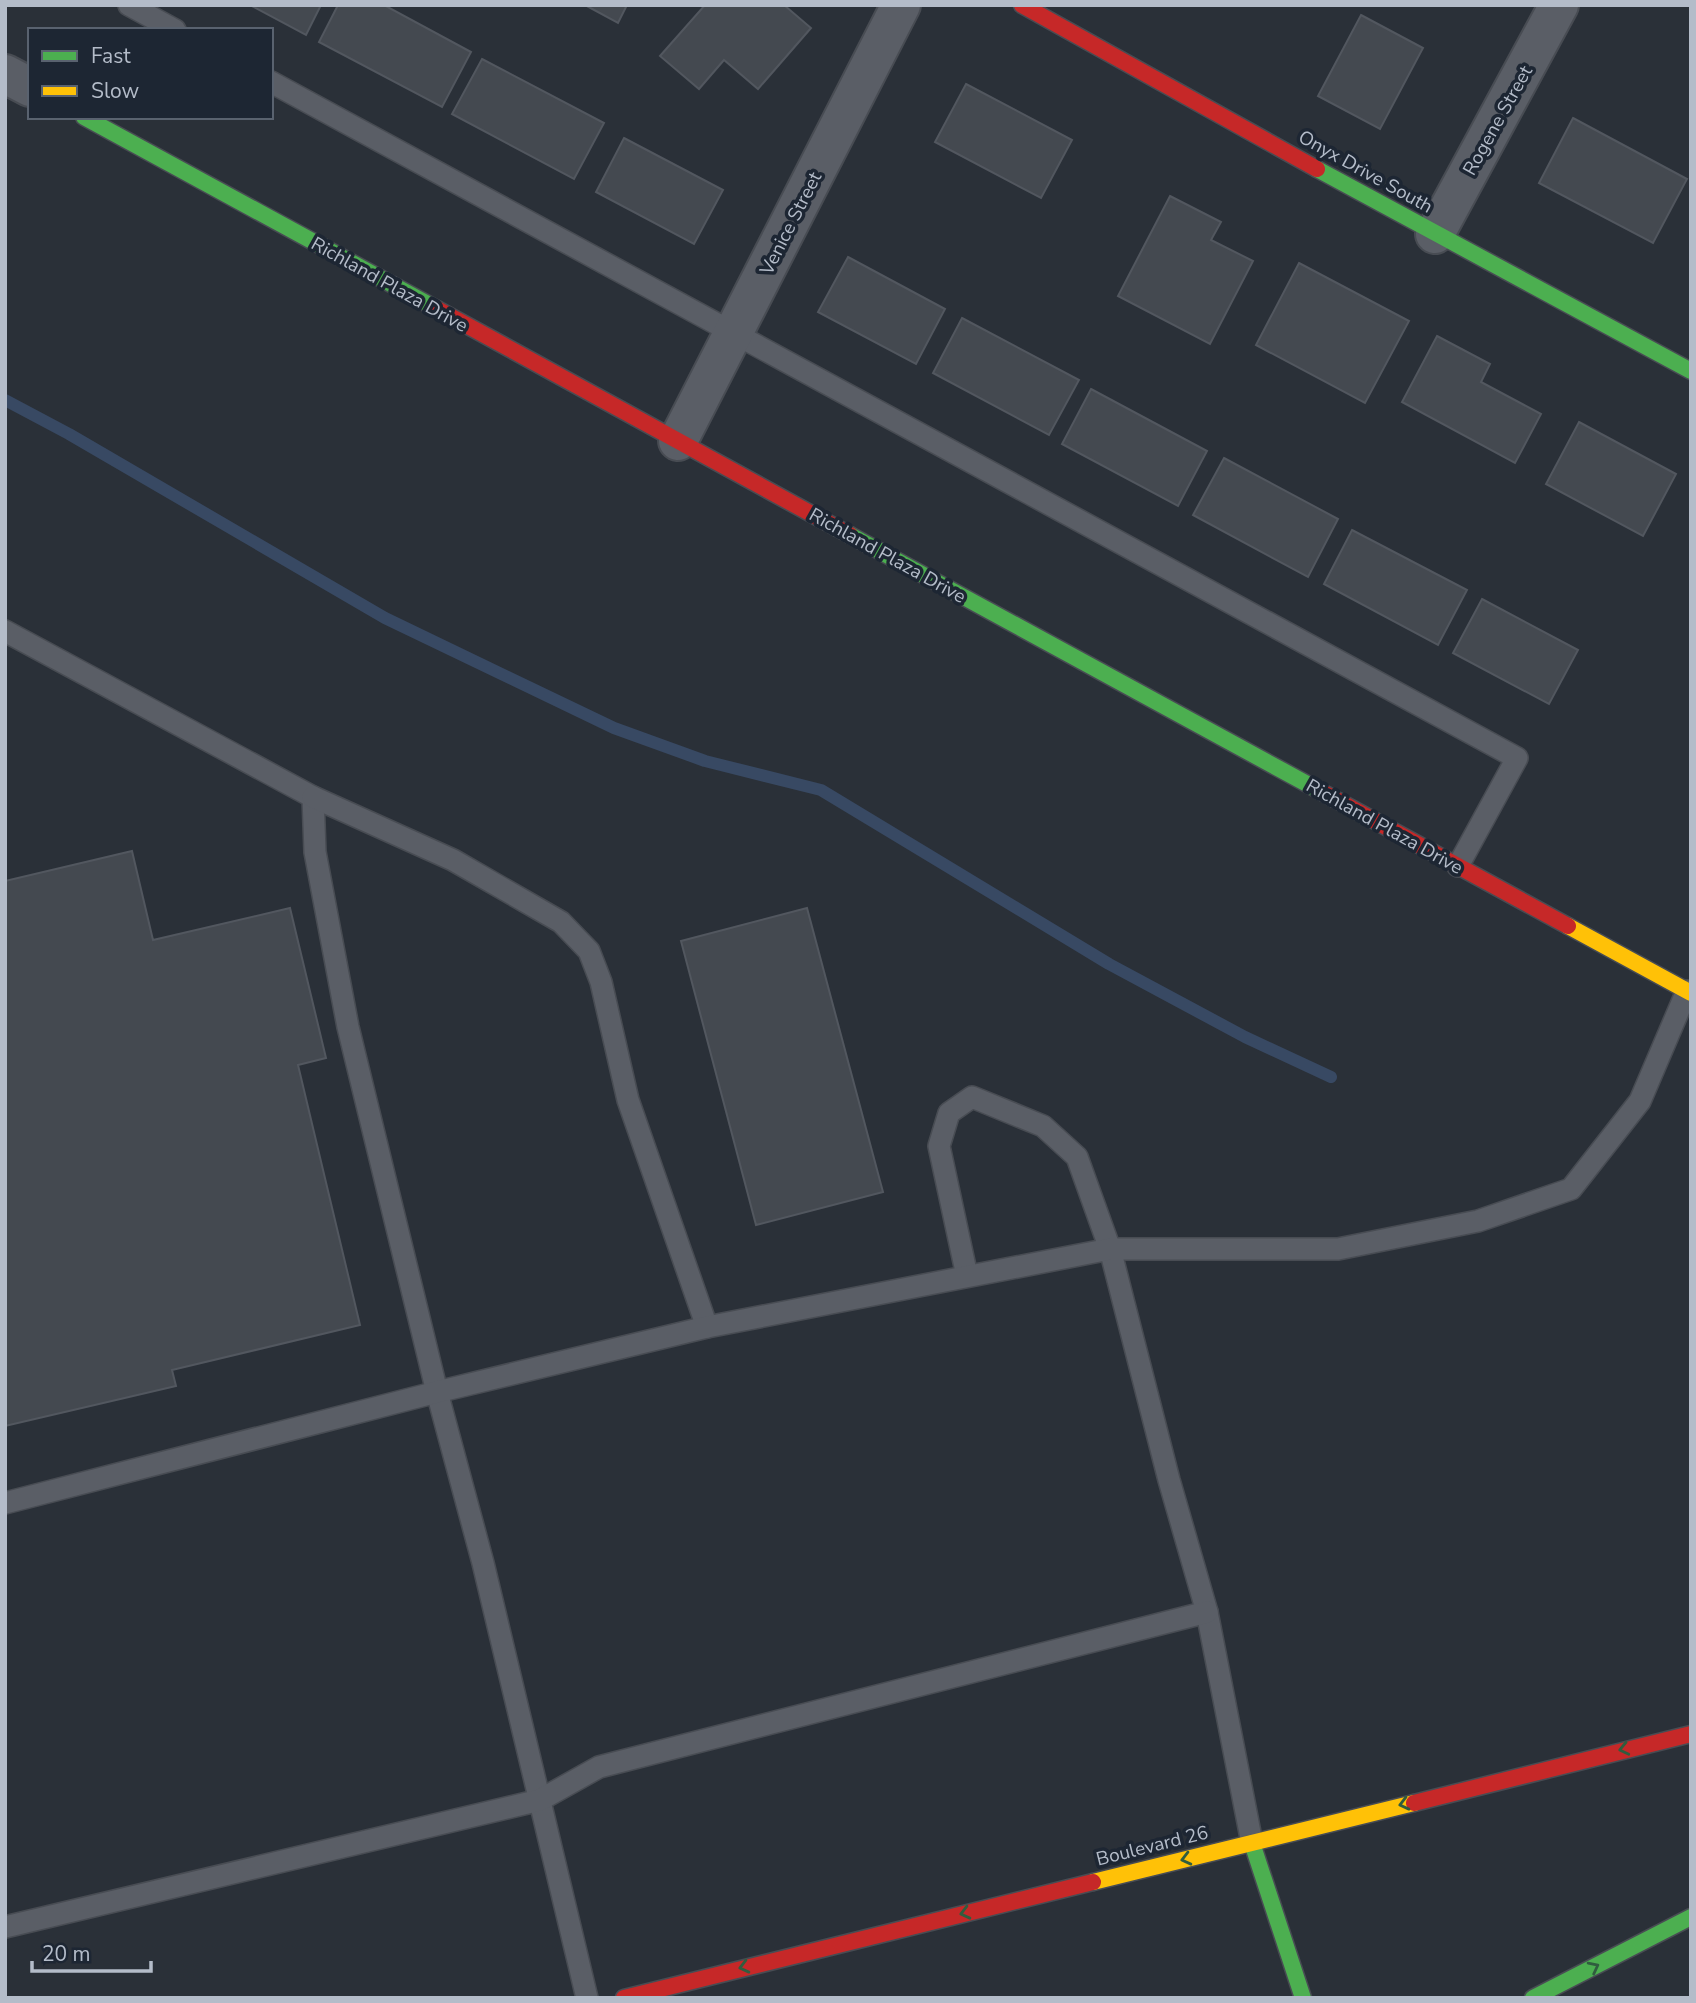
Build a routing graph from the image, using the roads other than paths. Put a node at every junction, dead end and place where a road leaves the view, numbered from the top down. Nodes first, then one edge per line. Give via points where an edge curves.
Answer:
1 (129, 5) edge
2 (901, 5) edge
3 (1022, 5) edge
4 (1559, 5) edge
5 (170, 28) edge
6 (5, 74) edge
7 (273, 83) edge
8 (28, 87) edge
9 (88, 119) edge
10 (1435, 234) junction
11 (734, 333) junction
12 (1691, 371) edge
13 (678, 441) junction
14 (5, 631) edge
15 (313, 797) junction
16 (1458, 866) junction
17 (1689, 992) edge
18 (1110, 1249) junction
19 (968, 1276) junction
20 (707, 1327) junction
21 (437, 1392) junction
22 (5, 1503) edge
23 (1207, 1612) junction
24 (1691, 1734) edge
25 (540, 1800) junction
26 (1252, 1843) junction
27 (1691, 1917) edge
28 (5, 1927) edge
29 (587, 1998) edge
30 (624, 1998) edge
31 (1303, 1998) edge
32 (1533, 1998) edge

1 - 5 lane
2 - 11 street, Venice Street
3 - 10 street, Onyx Drive South
4 - 10 street, Rogene Street
6 - 8 street
7 - 11 lane
9 - 13 street, Richland Plaza Drive
10 - 12 street, Onyx Drive South
11 - 13 street, Venice Street
11 - 16 lane via 1517,758
13 - 16 street, Richland Plaza Drive
14 - 15 lane
15 - 20 lane via 453,860 561,922 589,951 601,982 628,1100
15 - 21 lane via 315,852 348,1027
16 - 17 street, Richland Plaza Drive
17 - 18 lane via 1640,1101 1571,1189 1478,1221 1338,1249
18 - 19 lane
18 - 19 lane via 1077,1157 1042,1126 972,1097 949,1114 939,1146
18 - 23 lane
19 - 20 lane
20 - 21 lane
21 - 22 lane
21 - 25 lane
23 - 25 lane via 599,1768
23 - 26 lane
24 -> 26 street, Boulevard 26
25 - 28 lane
25 - 29 lane
26 -> 30 street, Boulevard 26
26 - 31 street
32 -> 27 street

